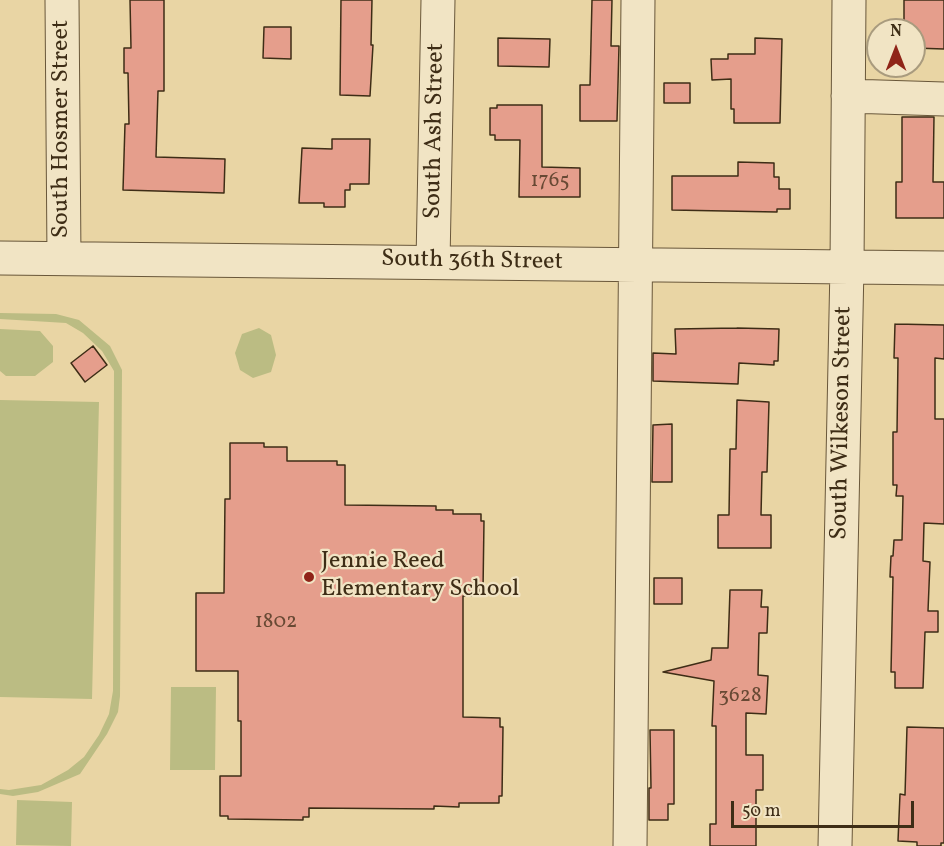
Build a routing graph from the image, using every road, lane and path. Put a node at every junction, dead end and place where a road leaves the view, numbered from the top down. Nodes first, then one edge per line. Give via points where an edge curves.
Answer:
1 (62, 0) edge
2 (438, 0) edge
3 (638, 0) edge
4 (849, 0) edge
5 (848, 96) junction
6 (944, 99) edge
7 (0, 258) edge
8 (64, 258) junction
9 (433, 262) junction
10 (634, 265) junction
11 (847, 266) junction
12 (944, 268) edge
13 (630, 846) edge
14 (835, 846) edge

1 - 8 street, South Hosmer Street
2 - 9 street, South Ash Street
3 - 10 street
4 - 5 street, South Wilkeson Street
5 - 6 street
5 - 11 street, South Wilkeson Street
7 - 8 street, South 36th Street
8 - 9 street, South 36th Street
9 - 10 street, South 36th Street
10 - 11 street, South 36th Street
10 - 13 street
11 - 12 street, South 36th Street
11 - 14 street, South Wilkeson Street

